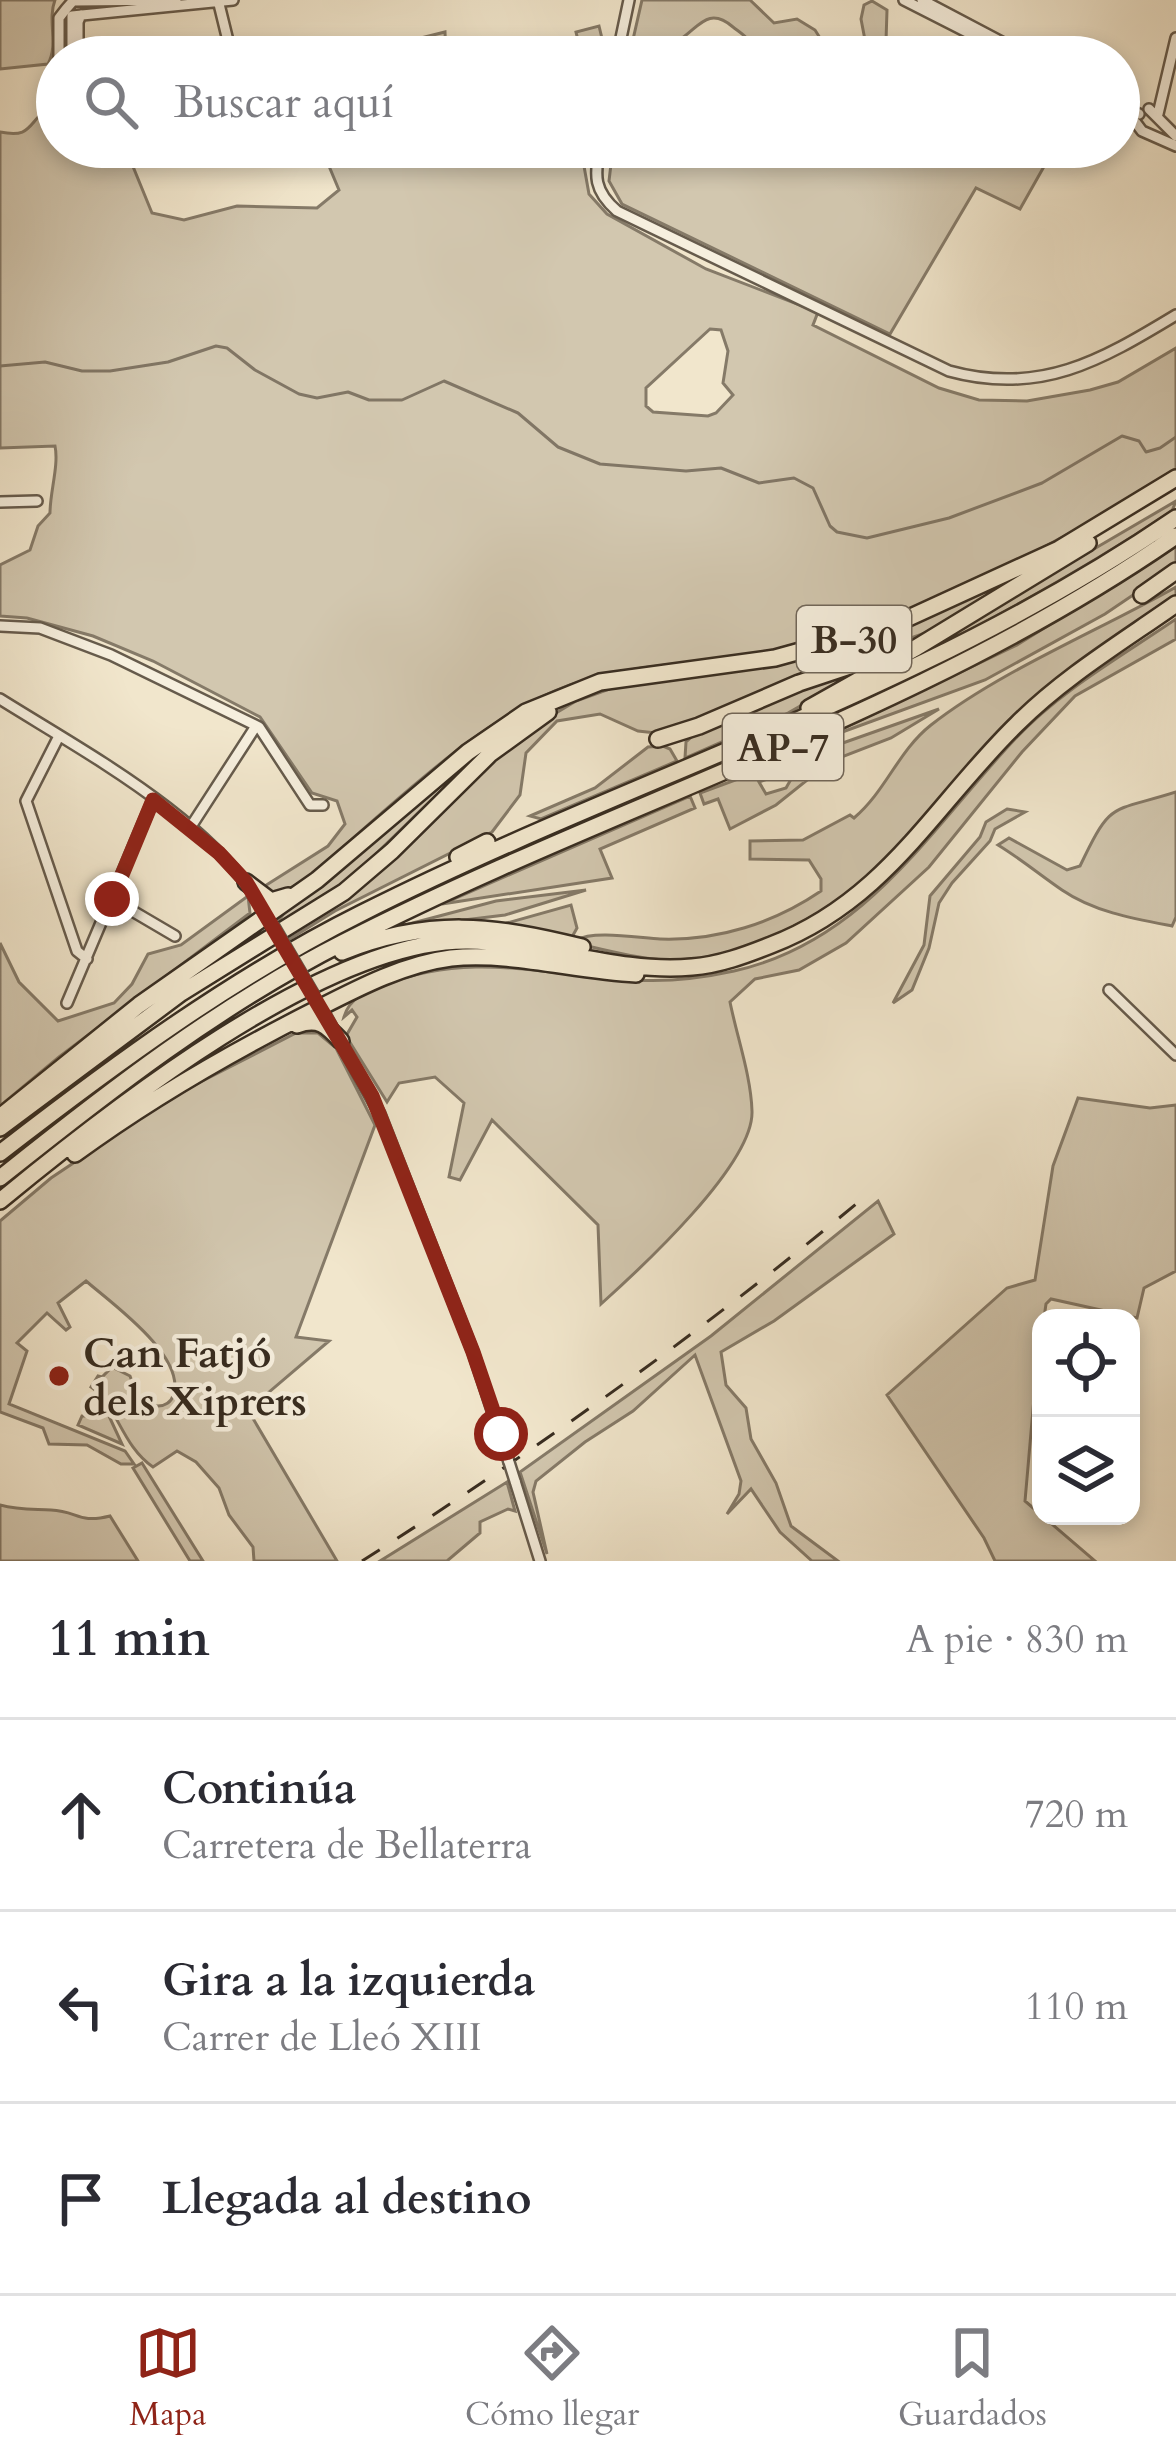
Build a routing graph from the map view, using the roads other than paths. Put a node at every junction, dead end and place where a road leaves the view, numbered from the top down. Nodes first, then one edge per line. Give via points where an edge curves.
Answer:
1 (176, 0) edge
2 (233, 0) edge
3 (629, 0) edge
4 (904, 0) edge
5 (922, 0) edge
6 (219, 2) edge
7 (86, 12) junction
8 (69, 13) junction
9 (58, 36) edge
10 (72, 36) edge
11 (77, 36) edge
12 (227, 36) edge
13 (621, 36) edge
14 (975, 36) edge
15 (990, 36) edge
16 (1176, 38) edge
17 (1140, 114) edge
18 (1148, 116) junction
19 (1176, 136) edge
20 (1176, 146) edge
21 (596, 168) edge
22 (1176, 315) edge
23 (1176, 482) edge
24 (0, 502) edge
25 (37, 502) dead end
26 (1176, 518) edge
27 (1176, 536) edge
28 (1176, 571) edge
29 (1176, 581) edge
30 (1176, 603) edge
31 (956, 624) junction
32 (0, 626) edge
33 (670, 671) junction
34 (0, 699) edge
35 (256, 726) junction
36 (59, 736) junction
37 (658, 739) dead end
38 (153, 800) junction
39 (323, 805) dead end
40 (589, 810) junction
41 (190, 828) junction
42 (487, 842) dead end
43 (317, 880) junction
44 (247, 884) junction
45 (112, 899) junction
46 (366, 911) junction
47 (270, 920) junction
48 (246, 928) junction
49 (798, 934) junction
50 (175, 936) dead end
51 (751, 952) junction
52 (87, 959) junction
53 (368, 986) junction
54 (1109, 990) dead end
55 (317, 1001) junction
56 (68, 1004) dead end
57 (255, 1041) junction
58 (341, 1041) junction
59 (1176, 1054) edge
60 (224, 1058) junction
61 (150, 1060) junction
62 (0, 1117) edge
63 (0, 1128) edge
64 (0, 1153) edge
65 (0, 1178) edge
66 (0, 1204) edge
67 (540, 1561) edge

1 - 8 street via 73,1
2 - 6 street
3 - 13 street
4 - 14 street
5 - 15 street
6 - 7 street
6 - 12 street
7 - 8 street
7 - 11 street
8 - 9 street via 58,18
8 - 10 street
16 - 18 street
17 - 18 street
18 - 19 street
18 - 20 street via 1150,133
21 - 22 street via 597,188 617,211 976,378 1057,374
23 - 31 highway
23 - 33 highway, B-30 via 1027,566 891,626 790,655
24 - 25 street
26 - 40 highway, AP-7 via 954,651
27 - 61 highway, AP-7 via 932,679 343,942
28 - 29 highway via 1144,596
30 - 49 highway via 1058,687 881,877
31 - 37 highway
31 - 40 highway via 823,700
32 - 35 street via 40,628 111,655
33 - 43 highway via 599,682 526,712
33 - 63 highway, B-30 via 591,691 522,728 344,892 181,993
34 - 36 street
35 - 39 street via 310,805
35 - 41 street
36 - 38 street
36 - 52 street via 26,801 77,951
38 - 41 street
38 - 45 street
40 - 46 highway, AP-7
41 - 44 street
42 - 46 highway
43 - 44 highway via 278,901
43 - 47 highway
44 - 47 street
44 - 48 highway via 257,908
45 - 50 street
45 - 52 street
46 - 64 highway, AP-7 via 200,1007
47 - 48 highway
47 - 55 street, bridge
48 - 62 highway
49 - 51 highway
49 - 53 highway via 702,972 462,958
51 - 61 highway via 661,962 498,929 413,930 322,962
51 - 66 highway via 683,967 483,941 380,954 205,1051
52 - 56 street
53 - 55 highway
53 - 58 highway via 340,1009
54 - 59 street
55 - 57 highway
55 - 58 street
55 - 60 highway
57 - 58 highway via 315,1020
57 - 60 highway
58 - 67 street, bridge via 380,1114 484,1383
60 - 66 highway
61 - 65 highway, AP-7

